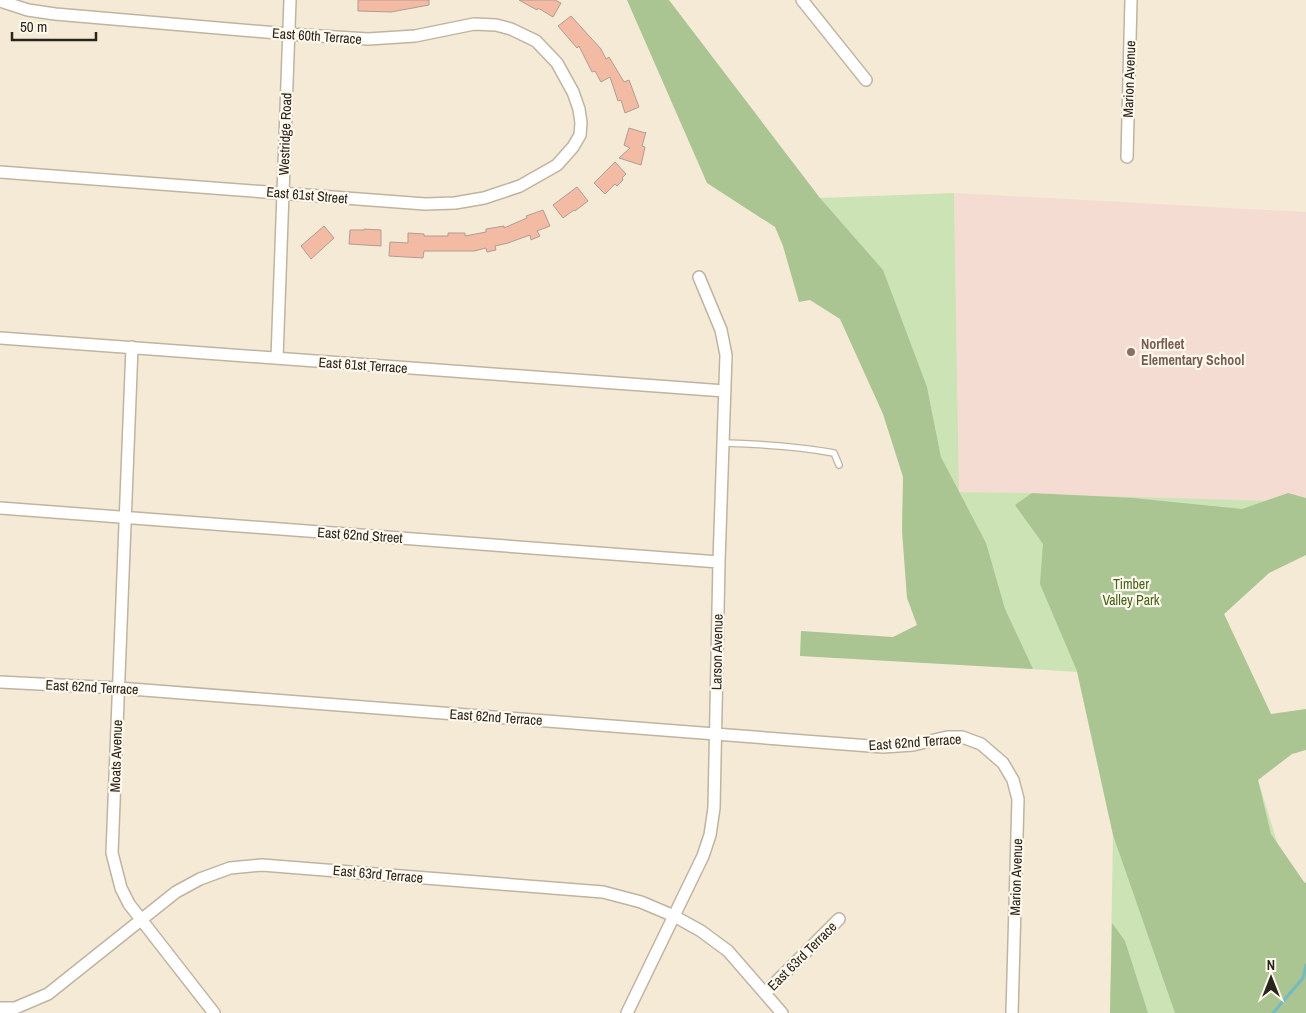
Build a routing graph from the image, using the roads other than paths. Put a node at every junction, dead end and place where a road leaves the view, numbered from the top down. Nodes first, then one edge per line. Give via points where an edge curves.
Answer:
1 (290, 0) edge
2 (802, 0) edge
3 (1131, 0) edge
4 (0, 1) edge
5 (289, 34) junction
6 (866, 80) dead end
7 (581, 123) joint
8 (1127, 157) dead end
9 (0, 172) edge
10 (283, 193) junction
11 (698, 278) dead end
12 (0, 338) edge
13 (132, 347) junction
14 (277, 358) junction
15 (725, 391) junction
16 (724, 443) junction
17 (839, 464) dead end
18 (0, 508) edge
19 (125, 517) junction
20 (719, 562) junction
21 (0, 682) edge
22 (118, 688) junction
23 (715, 734) junction
24 (988, 750) joint
25 (674, 916) junction
26 (839, 919) dead end
27 (141, 920) junction
28 (765, 993) junction
29 (0, 1008) edge
30 (16, 1010) edge
31 (214, 1013) edge
32 (627, 1013) edge
33 (782, 1013) edge
34 (1012, 1013) edge

1 - 5 street, Westridge Road
2 - 6 street
3 - 8 street, Marion Avenue
4 - 5 street, East 60th Terrace via 55,14
5 - 7 street, East 60th Terrace via 368,39 415,36 474,24 511,29 536,41 557,62 573,92
5 - 10 street, Westridge Road
7 - 10 street, East 61st Street via 580,135 557,165 520,186 484,198 425,204
9 - 10 street, East 61st Street
10 - 14 street, Westridge Road
11 - 15 street, Larson Avenue via 722,330 726,355
12 - 13 street, East 61st Terrace
13 - 14 street, East 61st Terrace
13 - 19 street, Moats Avenue
14 - 15 street, East 61st Terrace
15 - 16 street, Larson Avenue
16 - 17 lane via 814,449 834,453
16 - 20 street, Larson Avenue
18 - 19 street, East 62nd Street
19 - 20 street, East 62nd Street
19 - 22 street, Moats Avenue
20 - 23 street, Larson Avenue
21 - 22 street, East 62nd Terrace
22 - 23 street, East 62nd Terrace
22 - 27 street, Moats Avenue via 112,853 121,888
23 - 24 street, East 62nd Terrace via 883,747 962,737
23 - 25 street, Larson Avenue via 714,808 710,835
24 - 34 street, Marion Avenue via 1003,763 1013,780 1018,800
25 - 27 street, East 63rd Terrace via 641,902 603,892 262,865 230,868 200,879 176,892
25 - 28 street, East 63rd Terrace via 728,951
25 - 32 street, Larson Avenue
26 - 28 street, East 63rd Terrace
27 - 30 street, East 63rd Terrace via 48,994
27 - 31 street, Moats Avenue
28 - 33 street, East 63rd Terrace
29 - 30 street, East 63rd Terrace

